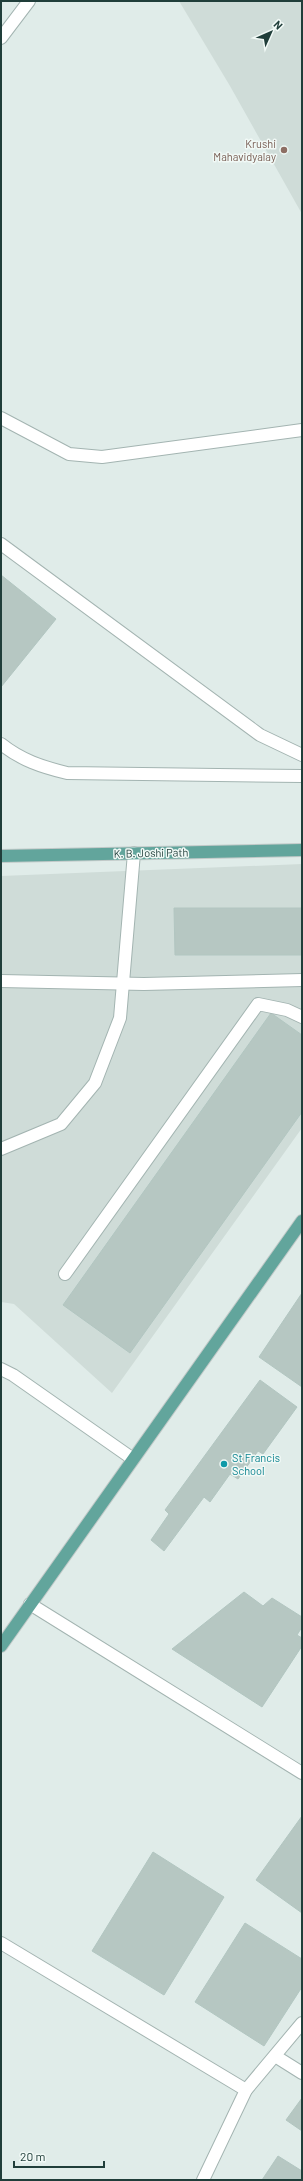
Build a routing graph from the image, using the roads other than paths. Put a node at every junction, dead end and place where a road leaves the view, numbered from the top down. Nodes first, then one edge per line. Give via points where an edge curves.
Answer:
1 (29, 1) edge
2 (1, 38) edge
3 (1, 418) edge
4 (302, 430) edge
5 (1, 544) edge
6 (1, 744) edge
7 (302, 755) edge
8 (302, 776) edge
9 (302, 850) edge
10 (134, 853) junction
11 (1, 856) edge
12 (302, 980) edge
13 (1, 981) edge
14 (123, 983) junction
15 (302, 1017) edge
16 (1, 1149) edge
17 (302, 1221) edge
18 (65, 1274) dead end
19 (1, 1369) edge
20 (133, 1459) junction
21 (30, 1604) junction
22 (1, 1646) edge
23 (302, 1773) edge
24 (1, 1943) edge
25 (302, 2023) edge
26 (275, 2056) junction
27 (302, 2073) edge
28 (246, 2090) junction
29 (204, 2180) edge

1 - 2 street
3 - 4 street via 69,454 102,458
5 - 7 street via 260,735
6 - 8 street via 16,756 41,767 67,773
9 - 10 main road, K. B. Joshi Path
10 - 11 main road, K. B. Joshi Path
10 - 14 street
12 - 14 street
13 - 14 street
14 - 16 street via 120,1018 95,1083 61,1124
15 - 18 street via 287,1010 258,1004
17 - 20 main road
19 - 20 street
20 - 21 main road
21 - 22 main road
21 - 23 street
24 - 28 street
25 - 26 street
26 - 27 street
26 - 28 street
28 - 29 street

